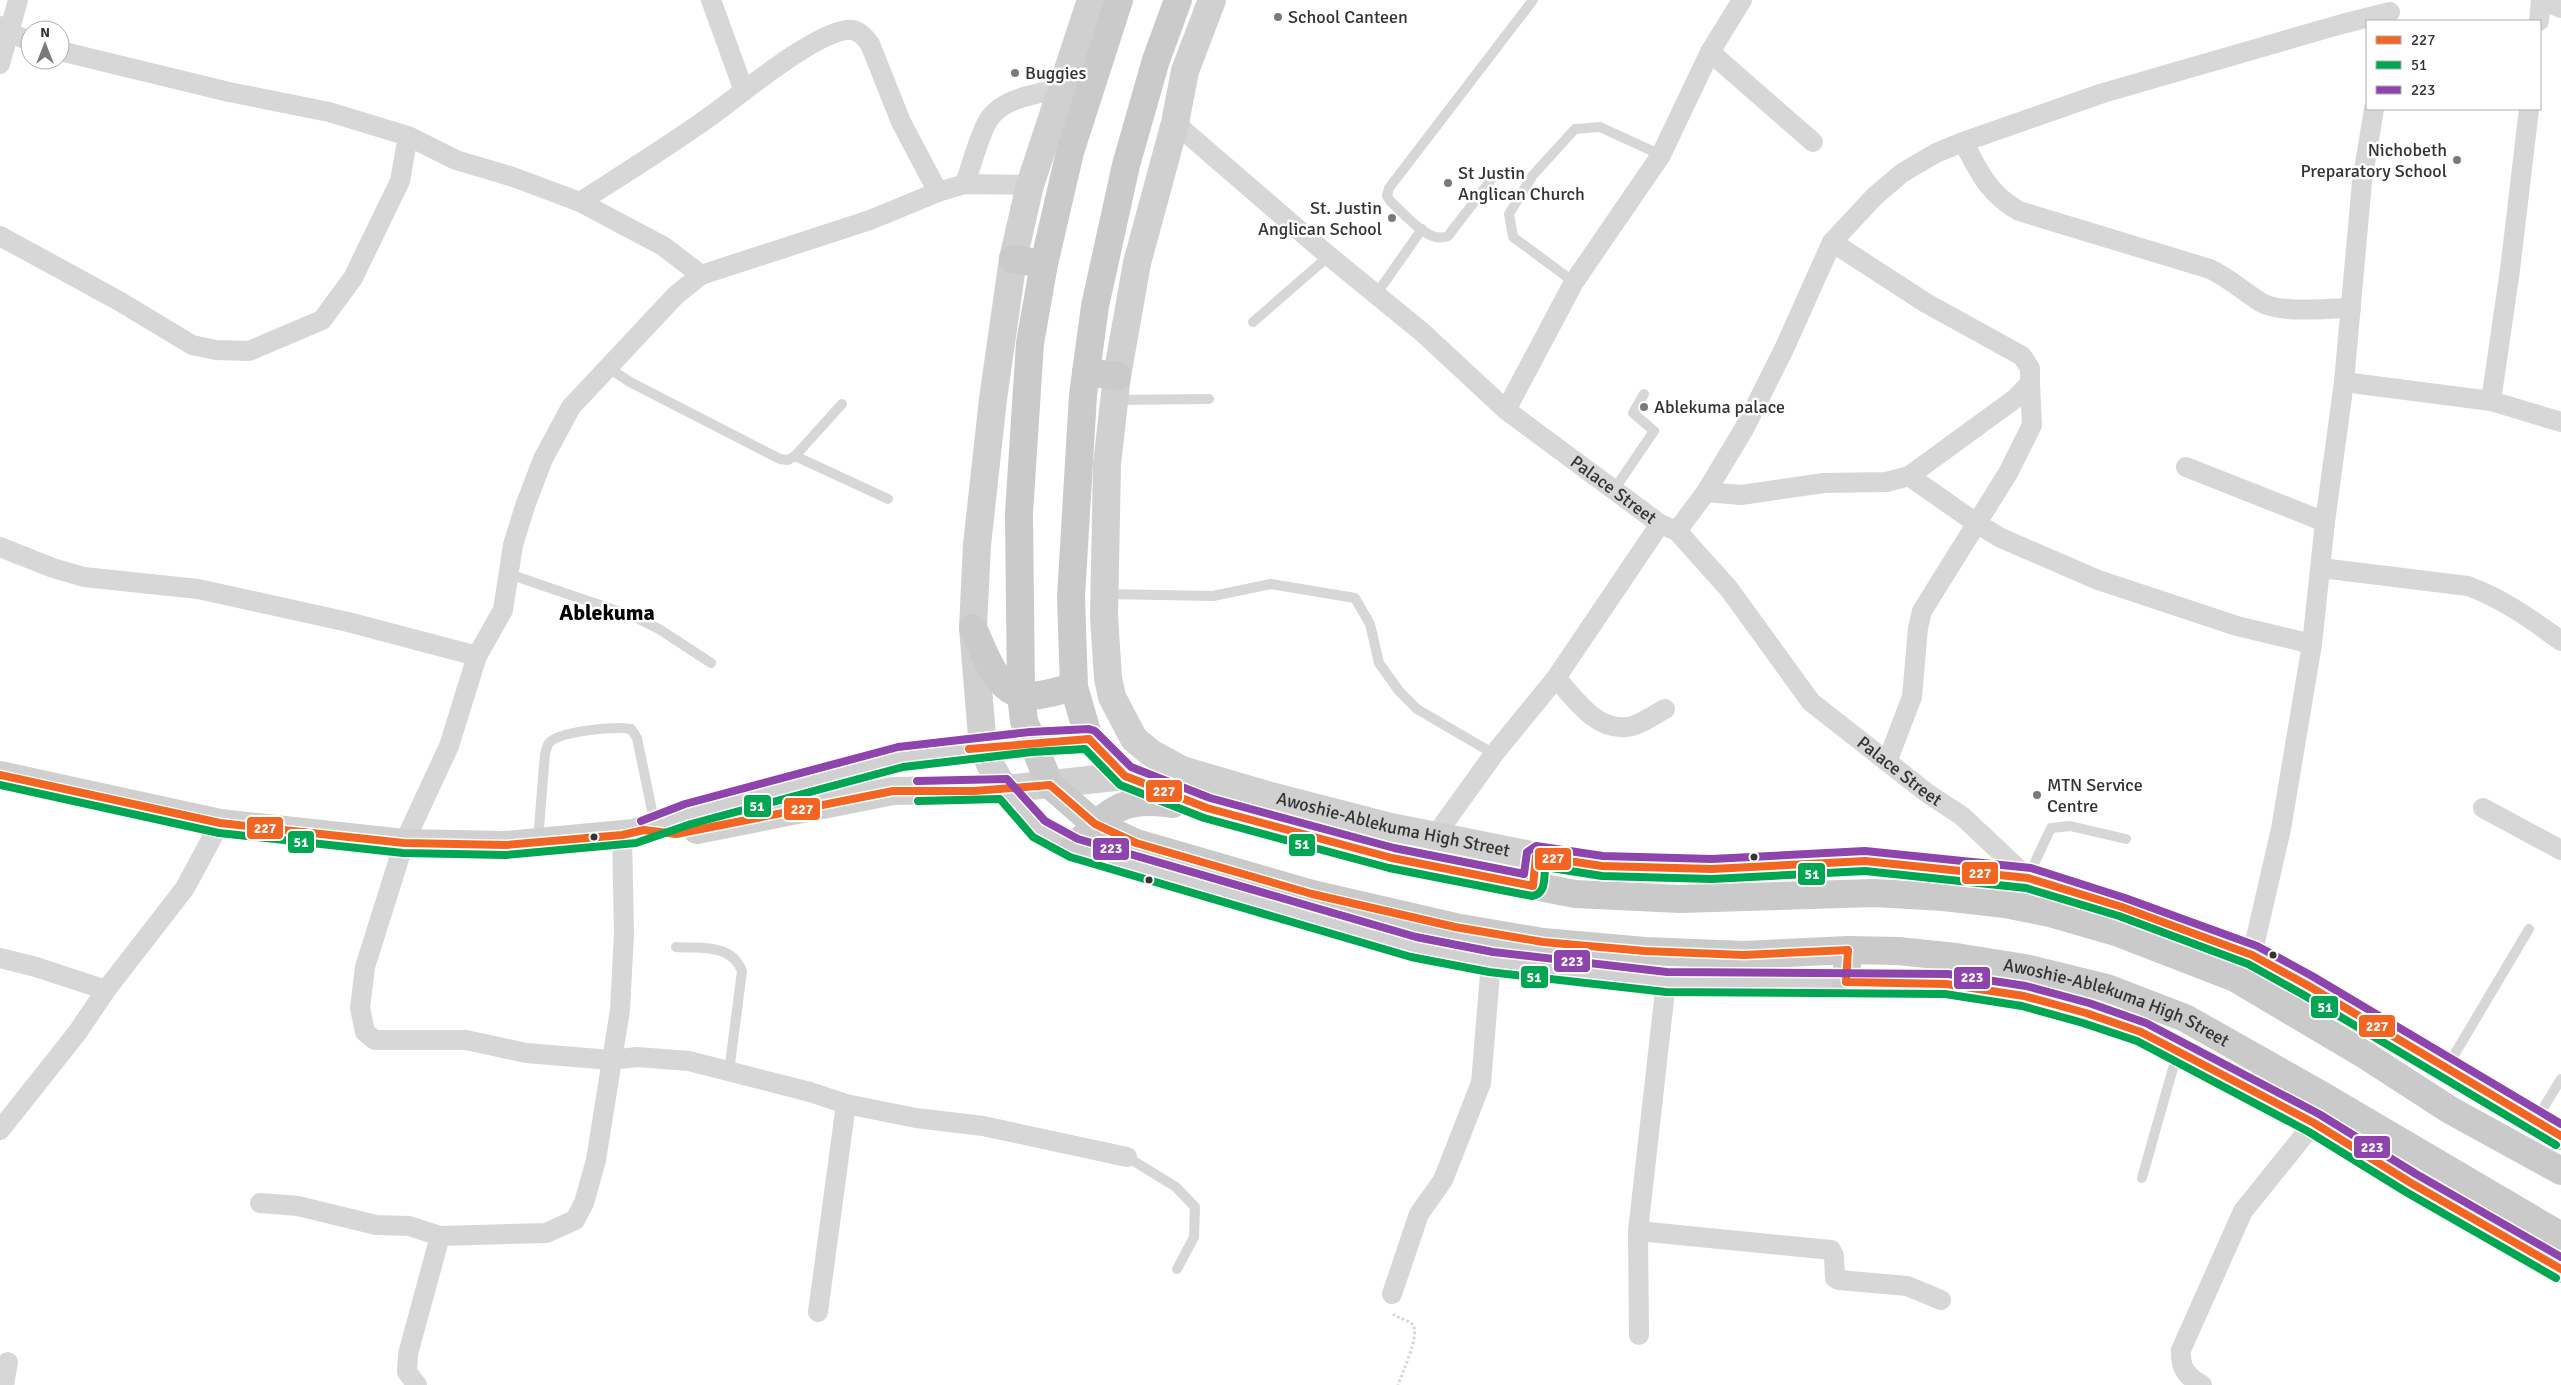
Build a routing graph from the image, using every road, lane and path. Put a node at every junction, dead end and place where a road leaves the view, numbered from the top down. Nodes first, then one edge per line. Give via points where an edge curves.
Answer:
1 (18, 0) edge
2 (710, 0) edge
3 (1091, 0) edge
4 (1119, 0) edge
5 (1178, 0) edge
6 (1212, 0) edge
7 (1533, 0) edge
8 (1742, 0) edge
9 (2542, 0) edge
10 (2561, 8) edge
11 (2390, 11) edge
12 (2539, 20) edge
13 (5, 30) edge
14 (20, 37) edge
15 (1710, 52) junction
16 (70, 53) edge
17 (0, 64) edge
18 (1062, 88) junction
19 (744, 92) junction
20 (2374, 110) edge
21 (2529, 110) edge
22 (1175, 123) junction
23 (408, 136) junction
24 (1813, 142) dead end
25 (1963, 142) junction
26 (1661, 155) junction
27 (1491, 180) dead end
28 (965, 184) junction
29 (1030, 186) junction
30 (938, 192) junction
31 (580, 202) junction
32 (1422, 230) junction
33 (0, 236) edge
34 (1832, 242) junction
35 (1329, 256) junction
36 (1013, 259) junction
37 (1044, 264) junction
38 (701, 275) junction
39 (1574, 282) junction
40 (1375, 296) junction
41 (2351, 308) junction
42 (1253, 322) dead end
43 (607, 367) junction
44 (1086, 372) junction
45 (2030, 382) junction
46 (2344, 382) junction
47 (1116, 388) junction
48 (1644, 394) dead end
49 (1208, 399) dead end
50 (2492, 401) junction
51 (842, 404) dead end
52 (1506, 410) junction
53 (2561, 422) edge
54 (795, 456) junction
55 (2186, 467) dead end
56 (1909, 476) junction
57 (1612, 489) junction
58 (1706, 492) junction
59 (888, 499) dead end
60 (2325, 522) junction
61 (1976, 523) junction
62 (1668, 528) junction
63 (0, 547) edge
64 (2321, 568) junction
65 (510, 574) junction
66 (1104, 594) junction
67 (973, 628) junction
68 (2561, 641) edge
69 (2312, 644) junction
70 (477, 656) junction
71 (711, 663) dead end
72 (1556, 678) junction
73 (1074, 687) junction
74 (1020, 694) junction
75 (1665, 709) dead end
76 (1089, 739) junction
77 (1031, 742) junction
78 (984, 748) junction
79 (1494, 754) junction
80 (1887, 762) junction
81 (0, 775) edge
82 (1125, 776) junction
83 (1050, 785) junction
84 (1004, 789) junction
85 (1207, 808) junction
86 (2483, 808) dead end
87 (220, 823) junction
88 (1096, 824) junction
89 (640, 830) junction
90 (1435, 836) junction
91 (2126, 839) dead end
92 (538, 842) junction
93 (404, 843) junction
94 (1074, 848) junction
95 (2561, 850) edge
96 (1536, 856) junction
97 (2028, 878) junction
98 (1533, 886) junction
99 (2529, 929) dead end
100 (676, 947) dead end
101 (1848, 950) junction
102 (2252, 955) junction
103 (0, 958) edge
104 (1491, 962) junction
105 (1666, 982) junction
106 (1846, 982) junction
107 (2307, 985) junction
108 (106, 990) junction
109 (2290, 1010) junction
110 (2178, 1050) junction
111 (611, 1060) junction
112 (2447, 1067) junction
113 (729, 1072) junction
114 (2561, 1079) edge
115 (846, 1104) junction
116 (2536, 1121) junction
117 (2314, 1123) junction
118 (0, 1130) edge
119 (2561, 1136) edge
120 (1127, 1157) joint
121 (2561, 1171) edge
122 (2142, 1178) dead end
123 (260, 1203) dead end
124 (1638, 1231) junction
125 (440, 1236) junction
126 (2561, 1236) edge
127 (1177, 1269) dead end
128 (2561, 1269) edge
129 (1392, 1294) joint
130 (1941, 1300) dead end
131 (818, 1312) dead end
132 (1639, 1335) dead end
133 (8, 1362) dead end
134 (4, 1385) edge
135 (417, 1385) edge
136 (1398, 1385) edge
137 (2202, 1385) edge

1 - 13 street
2 - 19 street
3 - 18 street
4 - 37 main road via 1070,152
5 - 44 main road via 1156,60 1126,164 1096,306
6 - 22 street via 1185,71
7 - 32 lane via 1389,188 1387,196 1390,202
8 - 15 street
9 - 10 street
9 - 12 street
11 - 25 street via 2103,92
13 - 14 street
13 - 17 street
15 - 24 street
15 - 26 street
16 - 23 street via 329,112
18 - 28 street via 1001,106 988,119
18 - 29 street
19 - 30 street via 831,34 848,30 863,34 901,122
19 - 31 street
20 - 41 street via 2362,182
21 - 50 street
22 - 35 street, Palace Street
22 - 47 street via 1137,263
23 - 31 street via 456,160
23 - 33 street via 400,181 353,278 322,320 249,351 192,345
25 - 34 street via 1902,173 1875,196
25 - 41 street via 1992,192 2018,211 2210,269 2263,304 2279,308
26 - 39 street
26 - 39 lane via 1600,127 1575,129 1533,175 1509,214 1513,237
27 - 32 lane via 1448,236 1435,238
28 - 29 street
28 - 30 street
29 - 36 street
30 - 38 street via 870,220
31 - 38 street via 663,246
32 - 40 lane
34 - 45 street via 1926,303 2022,356 2030,368
34 - 58 street via 1744,429
35 - 40 street, Palace Street
35 - 42 lane
36 - 37 main road
36 - 67 street via 992,399 977,545
37 - 74 main road via 1030,343 1020,512
38 - 43 street via 676,295
39 - 52 street
40 - 52 street, Palace Street via 1422,332
41 - 46 street
43 - 54 lane via 780,459 788,460
43 - 65 street via 571,407 543,459 513,545
44 - 47 main road
44 - 73 main road via 1071,597
45 - 56 street via 2016,398
45 - 61 street via 2032,425 2008,473
46 - 50 street
46 - 60 street
47 - 49 lane
47 - 66 street via 1107,464
48 - 57 lane via 1634,413 1654,431
50 - 53 street
51 - 54 lane
52 - 57 street, Palace Street
54 - 59 lane
55 - 60 street
56 - 58 street via 1886,482 1824,483 1741,495
56 - 61 street
57 - 62 street, Palace Street
58 - 62 street
60 - 64 street
61 - 69 street via 2001,538 2098,580 2237,626
61 - 80 street via 1922,611 1912,697
62 - 72 street
62 - 80 street, Palace Street via 1729,589 1811,702
63 - 70 street via 84,577 198,589 348,622
64 - 68 street via 2468,586 2517,609
64 - 69 street
65 - 70 street via 503,610
65 - 71 lane via 635,617
66 - 79 lane via 1213,596 1271,584 1355,598 1370,624 1379,663 1399,691 1417,708
66 - 90 street, Awoshie-Ablekuma High Street via 1108,678 1112,697 1134,739 1151,752 1182,770 1267,795
67 - 74 main road via 998,680
67 - 78 street
69 - 102 street via 2281,829
70 - 93 street via 449,746
72 - 75 street via 1590,716 1610,726 1628,727
72 - 79 street
73 - 74 main road via 1033,696
73 - 76 main road
74 - 77 main road
76 - 77 street
76 - 82 main road, Awoshie-Ablekuma High Street
77 - 78 street
77 - 83 main road
78 - 84 street, Awoshie-Ablekuma High Street
78 - 89 street via 901,757
79 - 90 street
80 - 97 street, Palace Street via 1927,794 1962,816
81 - 87 street
82 - 83 street
82 - 85 main road, Awoshie-Ablekuma High Street
83 - 84 street
83 - 88 main road, Awoshie-Ablekuma High Street
84 - 89 street via 894,791 676,834
84 - 94 street, Awoshie-Ablekuma High Street via 1039,829
85 - 88 main road via 1138,801 1122,805
85 - 98 main road, Awoshie-Ablekuma High Street via 1392,858
86 - 95 street
87 - 93 street
87 - 108 street via 185,888
88 - 94 main road
88 - 101 main road, Awoshie-Ablekuma High Street via 1136,843 1312,894 1455,927 1543,942 1645,951 1734,954
89 - 92 street
89 - 92 lane via 636,738 631,729 619,727 559,736 549,743 545,754
89 - 111 street via 624,934 620,1010
90 - 96 street, Awoshie-Ablekuma High Street
91 - 97 lane via 2070,826 2051,828
92 - 93 street via 460,846
93 - 111 street via 365,967 360,1008 365,1032 375,1040 466,1040 526,1053
94 - 104 street, Awoshie-Ablekuma High Street via 1404,944
96 - 97 street, Awoshie-Ablekuma High Street via 1602,866 1703,869 1865,861
96 - 98 main road
97 - 102 street, Awoshie-Ablekuma High Street via 2131,910
98 - 109 main road, Awoshie-Ablekuma High Street via 1575,894 1680,899 1874,893 2004,904 2116,932 2184,957 2235,978
99 - 112 lane
100 - 113 lane via 726,950 738,960 742,971
101 - 106 main road
101 - 126 main road, Awoshie-Ablekuma High Street via 1898,951 2025,968 2108,988 2185,1018
102 - 107 street, Awoshie-Ablekuma High Street
103 - 108 street
104 - 105 street, Awoshie-Ablekuma High Street
104 - 129 street via 1481,1084 1443,1180 1418,1214
105 - 106 street, Awoshie-Ablekuma High Street
105 - 124 street
106 - 110 street, Awoshie-Ablekuma High Street via 1946,984 2024,996 2086,1012 2141,1032
107 - 109 main road
107 - 112 street, Awoshie-Ablekuma High Street
108 - 118 street via 77,1033
109 - 121 main road, Awoshie-Ablekuma High Street via 2450,1110
110 - 117 street, Awoshie-Ablekuma High Street
110 - 122 lane
111 - 113 street via 636,1057 689,1062
111 - 125 street via 596,1160 584,1203 575,1220 546,1233
112 - 116 street, Awoshie-Ablekuma High Street
113 - 115 street
114 - 116 lane
115 - 120 street via 916,1118 983,1126
115 - 131 street
116 - 119 street, Awoshie-Ablekuma High Street
117 - 128 street, Awoshie-Ablekuma High Street
117 - 137 street via 2243,1211 2181,1350 2180,1364 2189,1378
120 - 127 lane via 1176,1187 1195,1208 1194,1237
123 - 125 street via 298,1206 376,1225 409,1226
124 - 130 street via 1831,1250 1834,1274 1839,1280 1906,1286
124 - 132 street
125 - 135 street via 408,1354 407,1372
129 - 136 path via 1390,1307 1393,1315 1414,1327 1412,1348
133 - 134 street

